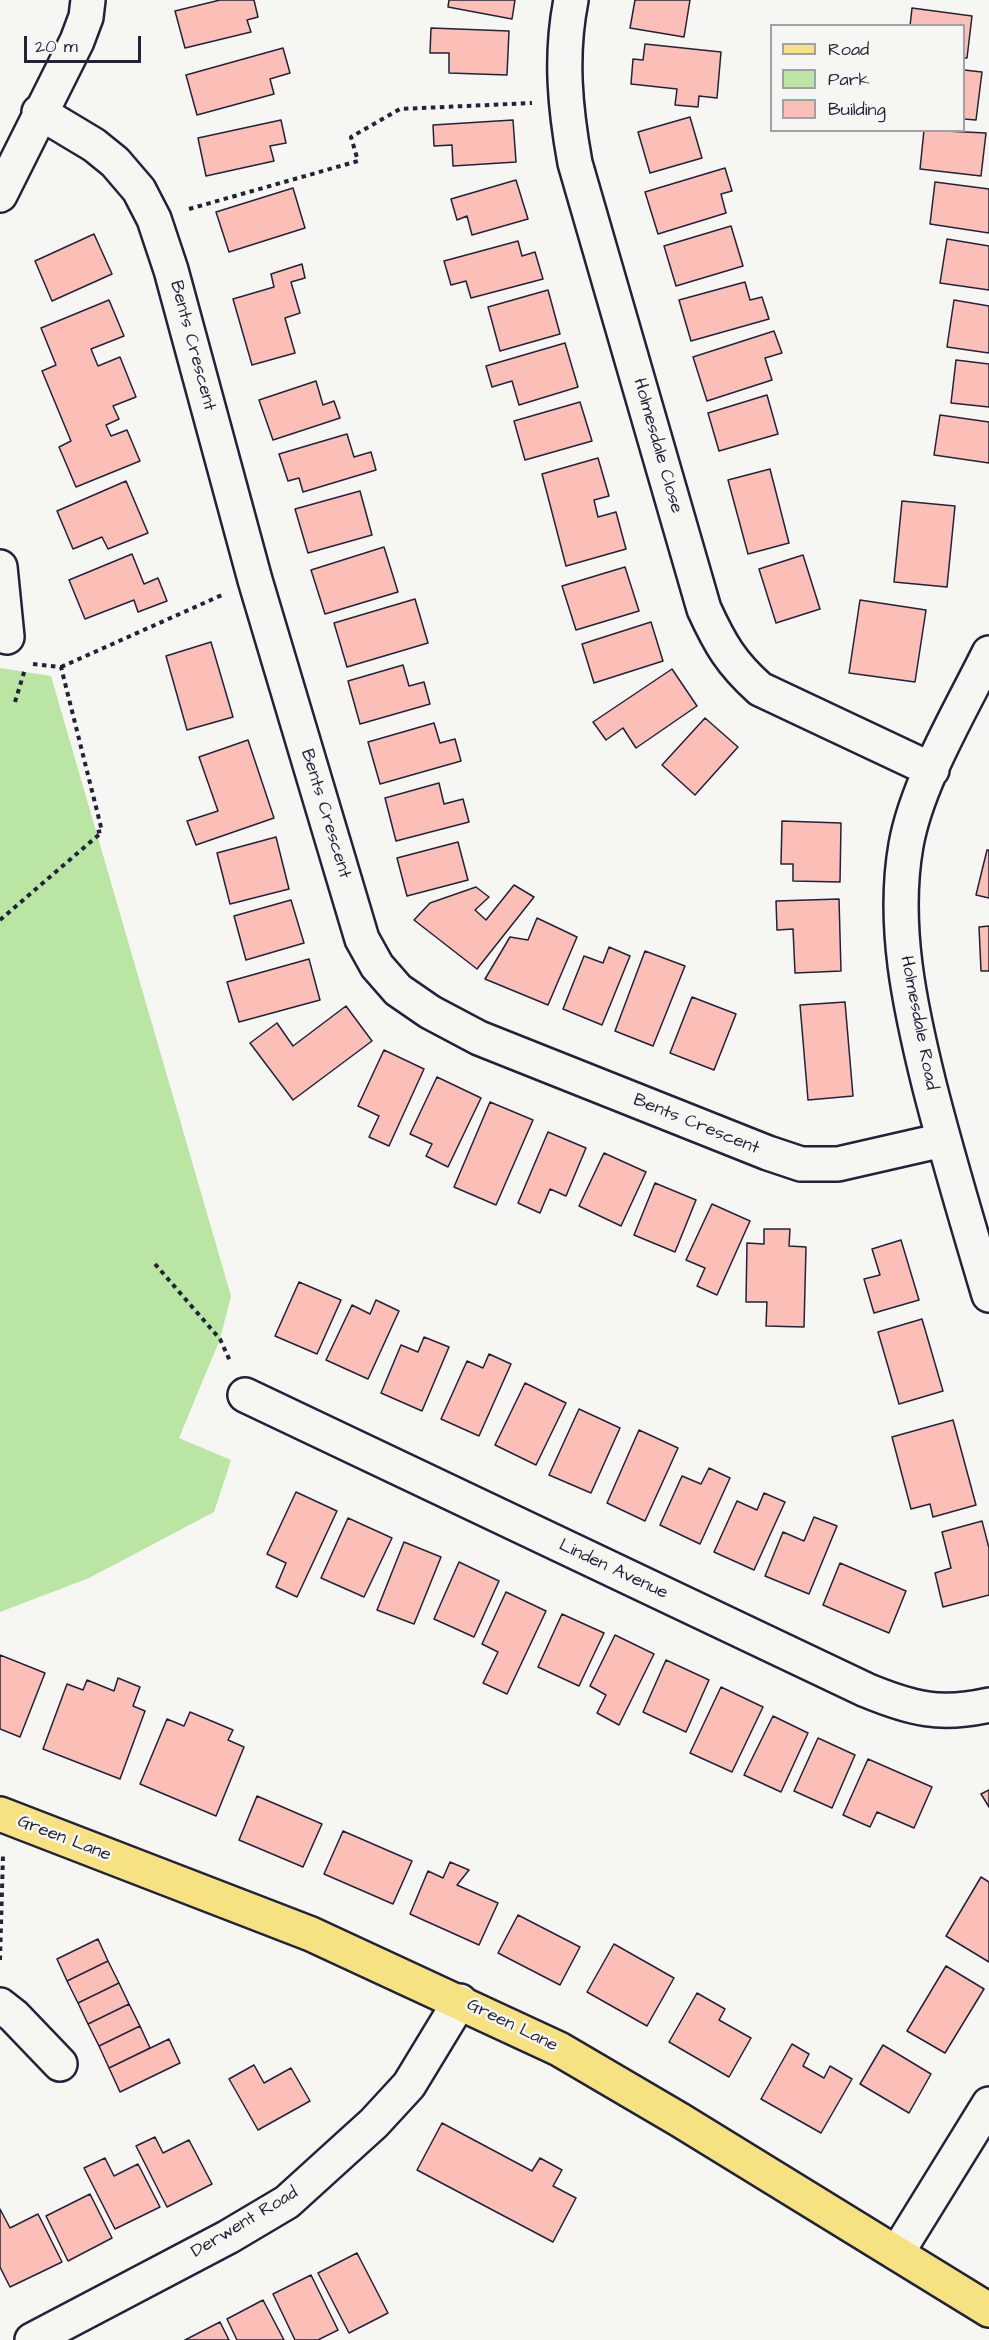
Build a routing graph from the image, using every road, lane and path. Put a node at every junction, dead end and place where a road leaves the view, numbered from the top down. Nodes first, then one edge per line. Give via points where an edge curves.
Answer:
1 (88, 0) edge
2 (571, 0) edge
3 (565, 101) junction
4 (39, 112) junction
5 (0, 195) edge
6 (154, 219) junction
7 (0, 567) edge
8 (255, 580) junction
9 (7, 637) dead end
10 (989, 653) edge
11 (28, 664) dead end
12 (61, 667) junction
13 (932, 770) junction
14 (96, 831) dead end
15 (102, 831) junction
16 (0, 920) edge
17 (943, 1140) junction
18 (155, 1264) dead end
19 (989, 1294) edge
20 (245, 1395) joint
21 (989, 1705) edge
22 (2, 1815) edge
23 (0, 1960) edge
24 (460, 2001) junction
25 (0, 2005) edge
26 (60, 2064) dead end
27 (989, 2104) edge
28 (897, 2253) junction
29 (989, 2310) edge
30 (33, 2340) edge

1 - 4 street via 76,41
2 - 3 street, Holmesdale Close via 563,60
3 - 6 path via 400,109 351,137 358,161
3 - 13 street, Holmesdale Close via 575,163 704,609 721,647 760,689
4 - 5 street
4 - 6 street, Bents Crescent via 115,162 139,190
6 - 8 street, Bents Crescent
7 - 9 street
8 - 12 path
8 - 17 street, Bents Crescent via 362,939 377,966 398,990 479,1038 801,1164 838,1164
10 - 13 street, Holmesdale Road
11 - 12 path
12 - 15 path
13 - 17 street, Holmesdale Road via 906,844 902,937 916,1032
14 - 15 path
15 - 16 path
17 - 19 street, Holmesdale Road
18 - 20 path via 220,1340
20 - 21 street, Linden Avenue via 866,1690 906,1706 939,1712
22 - 23 path
22 - 24 main road, Green Lane via 310,1934
24 - 28 main road, Green Lane via 559,2049
24 - 30 street, Derwent Road via 409,2085 374,2123 287,2202
25 - 26 street
27 - 28 street
28 - 29 main road, Green Lane

